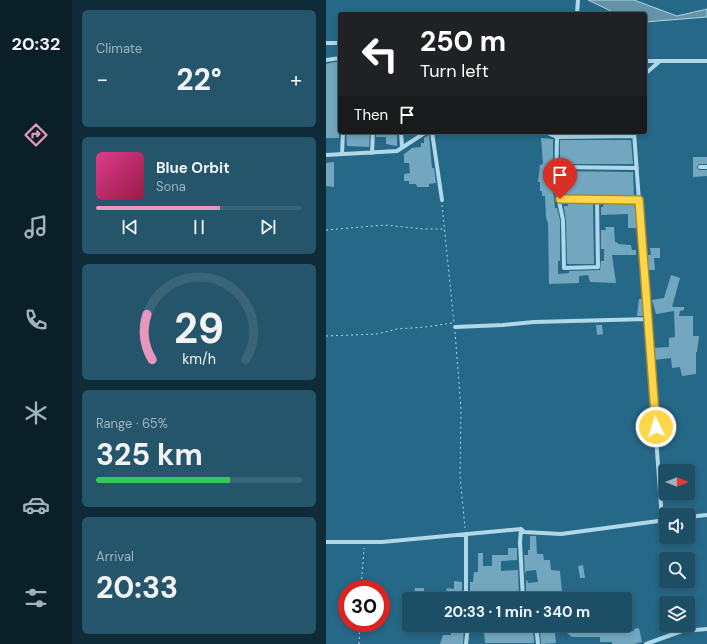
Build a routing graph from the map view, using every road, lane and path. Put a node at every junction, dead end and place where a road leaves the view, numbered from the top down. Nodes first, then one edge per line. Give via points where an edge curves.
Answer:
1 (578, 0) edge
2 (577, 12) edge
3 (338, 43) edge
4 (326, 44) edge
5 (338, 58) edge
6 (326, 60) edge
7 (647, 61) edge
8 (660, 61) junction
9 (707, 61) edge
10 (647, 72) edge
11 (343, 134) edge
12 (373, 134) edge
13 (401, 134) edge
14 (423, 134) edge
15 (432, 134) edge
16 (551, 134) edge
17 (634, 134) edge
18 (557, 136) junction
19 (402, 147) junction
20 (372, 153) junction
21 (342, 154) junction
22 (326, 155) edge
23 (557, 167) junction
24 (700, 167) dead end
25 (707, 167) edge
26 (637, 168) junction
27 (560, 199) junction
28 (597, 199) junction
29 (442, 200) joint
30 (639, 200) junction
31 (444, 229) junction
32 (326, 230) edge
33 (648, 319) junction
34 (455, 324) junction
35 (326, 336) edge
36 (663, 508) edge
37 (707, 514) edge
38 (695, 516) edge
39 (659, 521) edge
40 (521, 529) junction
41 (466, 534) junction
42 (326, 542) edge
43 (365, 543) junction
44 (362, 580) edge
45 (466, 592) edge
46 (523, 592) edge
47 (707, 629) edge
48 (360, 632) edge
49 (467, 632) edge
50 (537, 632) edge
51 (359, 644) edge
52 (466, 644) edge
53 (538, 644) edge
54 (646, 644) edge

1 - 2 street
3 - 4 street
5 - 6 street
7 - 8 street
8 - 9 street
8 - 10 street
11 - 21 street
12 - 20 street
13 - 19 street
14 - 19 street
15 - 29 street
16 - 18 street
17 - 18 street
17 - 26 street
18 - 23 street
19 - 20 street via 397,151
20 - 21 street
21 - 22 street
23 - 26 street
23 - 27 street via 556,187
24 - 25 street
26 - 30 street
27 - 28 street
27 - 28 street via 564,268 598,267
28 - 30 street
29 - 31 path
30 - 33 street
31 - 32 path via 385,224
31 - 34 path
33 - 34 street via 503,325
33 - 36 street
34 - 35 path via 397,329 377,334
34 - 41 path via 461,409 460,476
37 - 38 street
39 - 40 street via 561,534 524,532
40 - 41 street
40 - 46 street
41 - 43 street
41 - 45 street
42 - 43 street
43 - 44 path
47 - 54 street via 682,631
48 - 51 path
49 - 52 street
50 - 53 street

